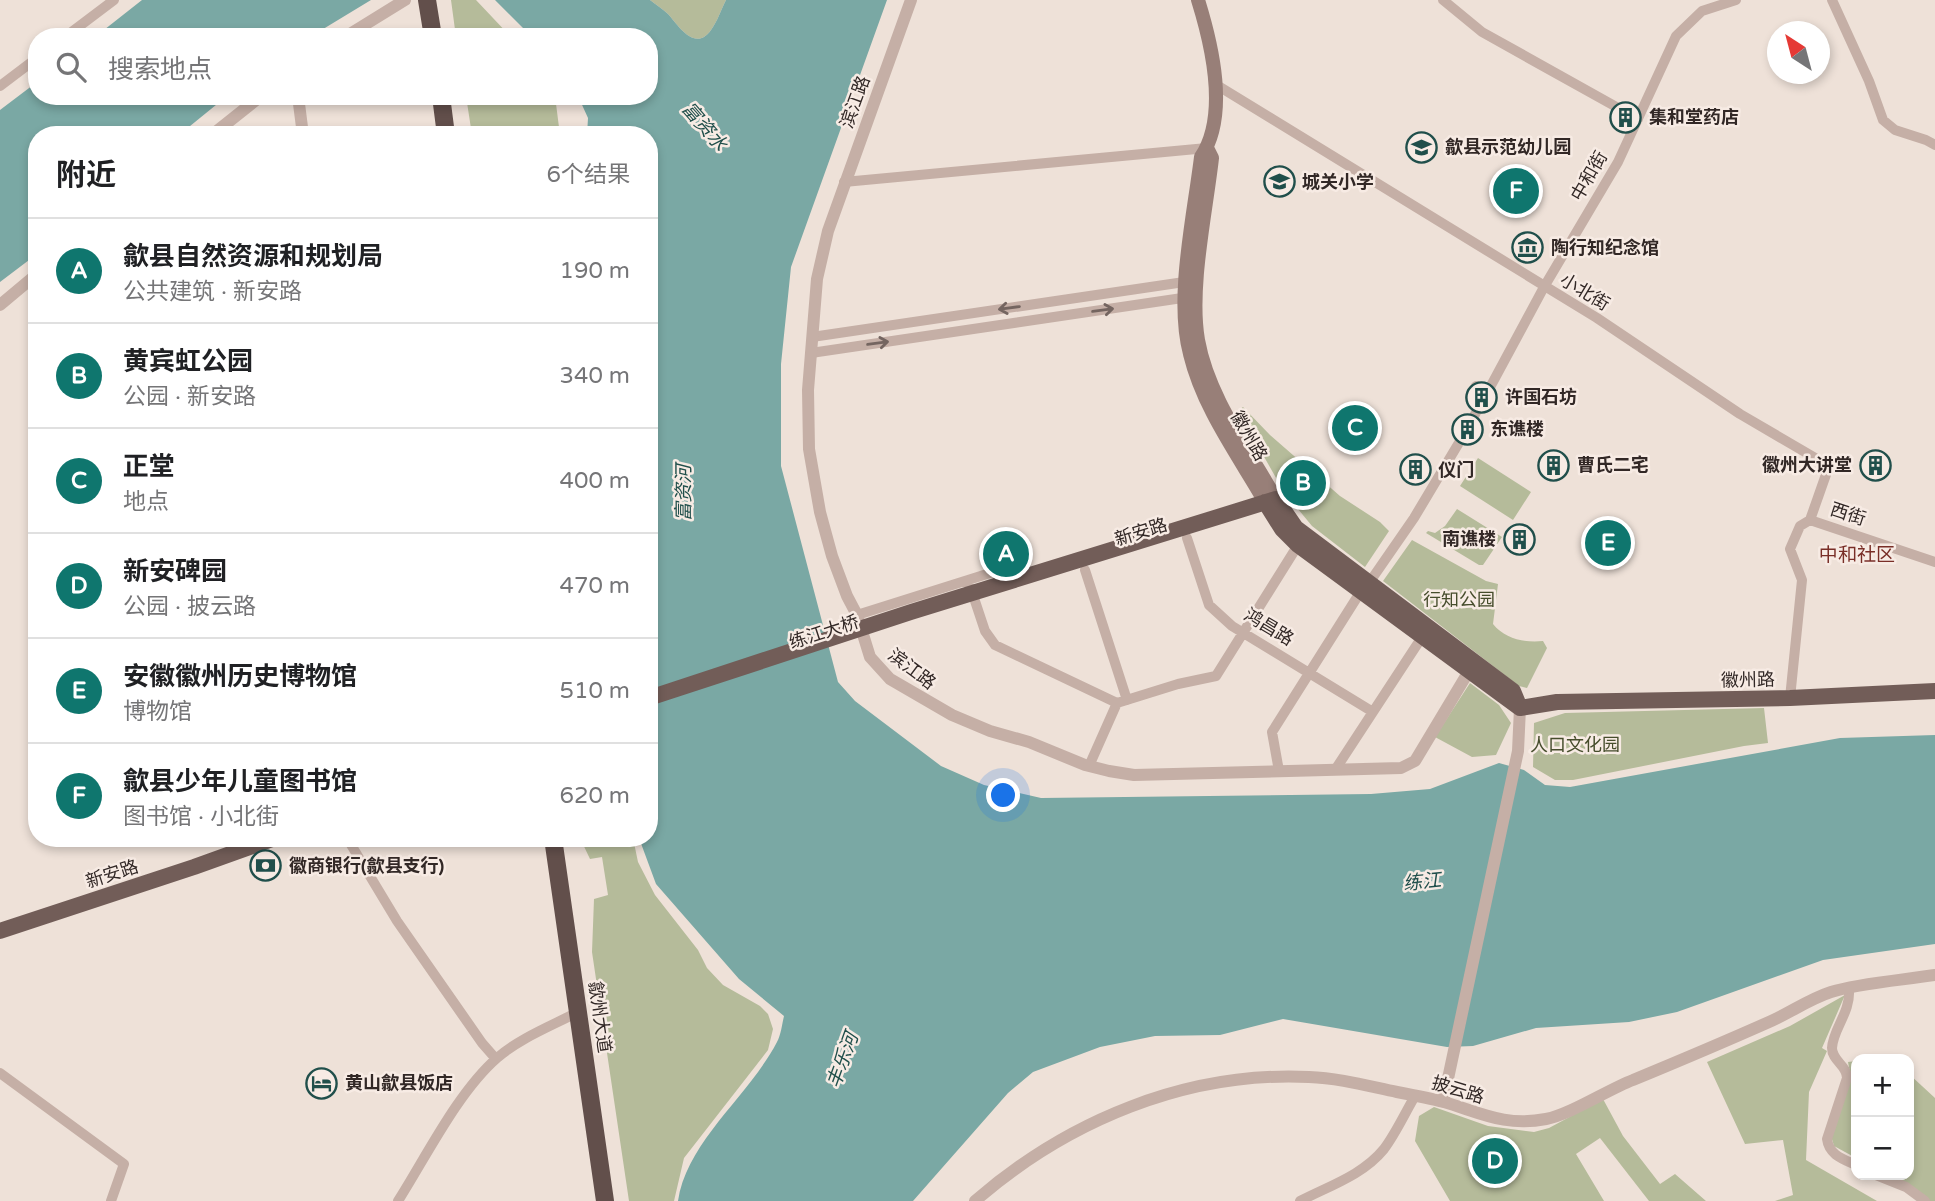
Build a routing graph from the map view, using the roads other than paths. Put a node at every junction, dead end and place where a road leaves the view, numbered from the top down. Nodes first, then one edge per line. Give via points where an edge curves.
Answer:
1 (114, 0) edge
2 (405, 0) edge
3 (427, 0) edge
4 (439, 0) edge
5 (911, 0) edge
6 (1198, 0) edge
7 (1443, 0) edge
8 (1737, 0) edge
9 (1832, 0) edge
10 (77, 28) edge
11 (360, 28) edge
12 (431, 28) edge
13 (443, 28) edge
14 (28, 65) edge
15 (1214, 84) junction
16 (0, 86) edge
17 (250, 105) edge
18 (299, 105) edge
19 (442, 105) edge
20 (453, 105) edge
21 (1638, 119) junction
22 (223, 126) edge
23 (302, 126) edge
24 (445, 126) edge
25 (457, 126) edge
26 (1935, 145) edge
27 (1207, 148) junction
28 (844, 182) junction
29 (28, 281) edge
30 (1192, 281) junction
31 (1544, 287) junction
32 (1190, 297) junction
33 (0, 304) edge
34 (812, 337) junction
35 (811, 353) junction
36 (1471, 422) dead end
37 (1462, 436) dead end
38 (1274, 505) junction
39 (1810, 520) junction
40 (1187, 538) junction
41 (1298, 545) junction
42 (1935, 562) edge
43 (1085, 570) junction
44 (968, 580) junction
45 (1013, 584) junction
46 (1365, 587) junction
47 (857, 615) junction
48 (1244, 632) junction
49 (1422, 637) junction
50 (1469, 671) junction
51 (1309, 673) junction
52 (1935, 691) edge
53 (658, 695) edge
54 (1790, 698) junction
55 (1122, 701) junction
56 (658, 707) edge
57 (1520, 709) junction
58 (1373, 712) junction
59 (1089, 766) junction
60 (1335, 770) junction
61 (1279, 771) junction
62 (216, 847) edge
63 (250, 847) edge
64 (352, 847) edge
65 (554, 847) edge
66 (565, 847) edge
67 (0, 920) edge
68 (0, 931) edge
69 (1935, 975) edge
70 (1849, 988) junction
71 (578, 1012) junction
72 (496, 1059) junction
73 (0, 1073) edge
74 (1415, 1096) junction
75 (1444, 1096) junction
76 (1851, 1162) edge
77 (1888, 1180) edge
78 (111, 1201) edge
79 (398, 1201) edge
80 (605, 1201) edge
81 (617, 1201) edge
82 (975, 1201) edge
83 (1300, 1201) edge
84 (1925, 1201) edge

1 - 10 street
2 - 11 street
3 - 12 highway
4 - 13 highway
5 - 28 street, 滨江路
6 - 15 main road, 徽州路
7 - 21 street via 1482,32
8 - 21 street, 中和街 via 1702,11 1682,29
9 - 26 street via 1884,120 1895,131
14 - 16 street
15 - 27 main road, 徽州路
15 - 31 street, 小北街
17 - 22 street
18 - 23 street
19 - 24 highway
20 - 25 highway
21 - 31 street, 中和街 via 1618,162
27 - 28 street
27 - 30 main road, 徽州路 via 1200,157
28 - 34 street, 滨江路 via 817,279
29 - 33 street
30 - 32 main road, 徽州路
30 -> 34 street
31 - 36 street, 中和街 via 1487,393 1475,386 1469,397 1481,403
31 - 39 street, 小北街 via 1829,466
35 -> 32 street
32 - 38 main road, 徽州路 via 1210,379
34 - 35 street, 滨江路
35 - 47 street, 滨江路 via 808,429 815,490 832,556
37 - 46 street via 1414,518
38 - 40 main road, 新安路
38 - 41 main road, 徽州路 via 1282,529
38 - 45 main road, 新安路
38 - 46 main road, 徽州路
39 - 42 street, 西街
39 - 54 street, 西街 via 1800,526 1790,550 1802,580
40 - 43 main road, 新安路
40 - 48 street, 鸿昌路 via 1209,605
41 - 46 main road, 徽州路
41 - 48 street
43 - 45 main road, 新安路
43 - 55 street
44 - 45 street via 1006,568
44 - 47 street
44 - 55 street via 985,631 995,645
45 - 53 main road, 练江大桥
45 - 56 main road, 练江大桥
46 - 49 main road, 徽州路
46 - 51 street
46 - 57 main road, 徽州路 via 1513,691
47 - 59 street, 滨江路 via 870,657 890,679 915,696 971,723
48 - 51 street, 鸿昌路
48 - 55 street via 1216,677
49 - 50 main road, 徽州路
49 - 58 street
50 - 57 main road, 徽州路
50 - 60 street, 滨江路 via 1411,764 1387,770
51 - 58 street, 鸿昌路
51 - 61 street via 1272,732
52 - 54 main road, 徽州路
54 - 57 main road, 徽州路 via 1557,702
55 - 59 street
57 - 75 street via 1518,751
58 - 60 street
59 - 61 street, 滨江路 via 1134,775
60 - 61 street, 滨江路
62 - 67 main road, 新安路
63 - 68 main road, 新安路
64 - 72 street via 397,921
65 - 71 highway, 歙州大道
66 - 81 highway, 歙州大道
69 - 70 street, 披云路
70 - 75 street, 披云路 via 1823,995 1554,1117 1504,1121
70 - 76 street via 1848,1008 1832,1047 1847,1078 1827,1139 1833,1153
71 - 72 street
71 - 80 highway, 歙州大道
72 - 79 street via 453,1112
73 - 78 street via 124,1164
74 - 75 street, 披云路
74 - 82 street, 披云路 via 1340,1080 1288,1077 1165,1094 1063,1138
74 - 83 street via 1372,1161
77 - 84 street

